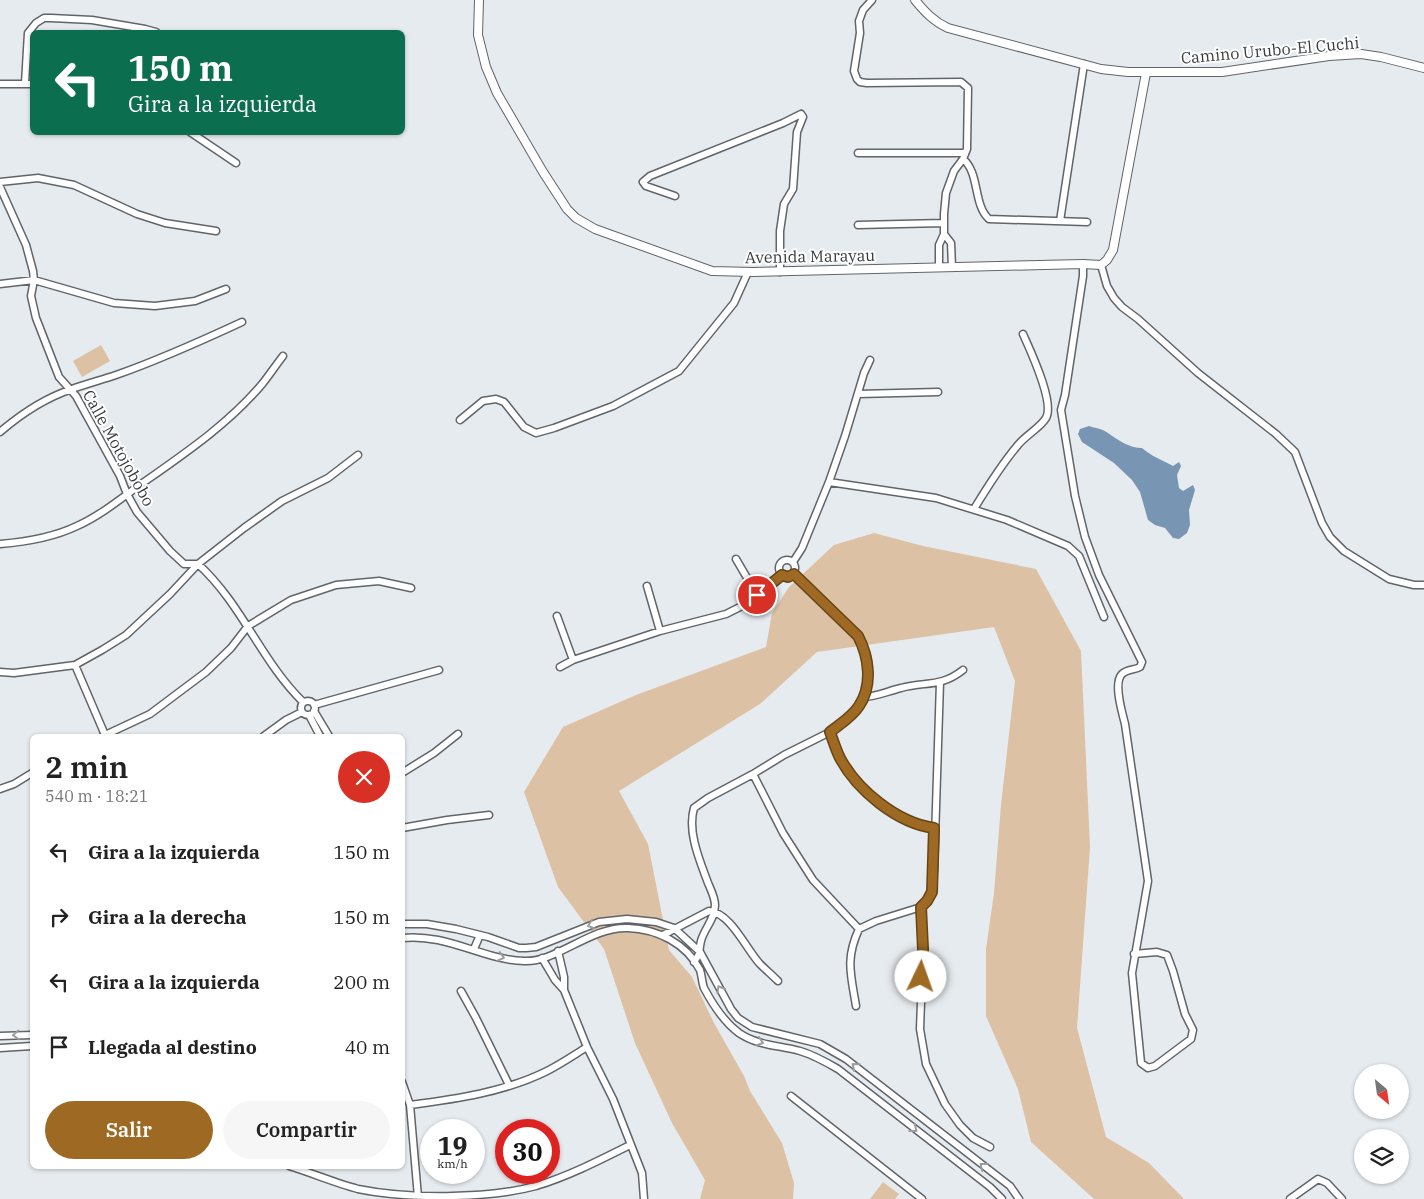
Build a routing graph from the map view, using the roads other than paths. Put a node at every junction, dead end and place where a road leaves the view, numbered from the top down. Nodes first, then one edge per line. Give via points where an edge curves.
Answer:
1 (479, 0) edge
2 (872, 0) edge
3 (915, 0) edge
4 (149, 30) edge
5 (1084, 64) junction
6 (1424, 68) edge
7 (1146, 73) junction
8 (25, 83) junction
9 (0, 84) edge
10 (30, 84) edge
11 (783, 123) junction
12 (797, 132) junction
13 (195, 135) edge
14 (858, 154) dead end
15 (964, 156) junction
16 (236, 162) dead end
17 (0, 182) edge
18 (0, 187) edge
19 (675, 196) dead end
20 (1060, 221) junction
21 (1087, 222) dead end
22 (943, 223) junction
23 (858, 226) dead end
24 (216, 231) dead end
25 (944, 234) junction
26 (1083, 264) junction
27 (1101, 264) junction
28 (939, 267) junction
29 (952, 267) junction
30 (748, 272) junction
31 (780, 272) junction
32 (34, 280) junction
33 (0, 284) edge
34 (226, 289) dead end
35 (242, 322) dead end
36 (1023, 334) dead end
37 (283, 356) dead end
38 (870, 360) dead end
39 (70, 390) junction
40 (938, 392) dead end
41 (858, 394) junction
42 (460, 420) dead end
43 (0, 432) edge
44 (358, 454) dead end
45 (829, 482) junction
46 (127, 494) junction
47 (974, 509) junction
48 (0, 544) edge
49 (736, 559) dead end
50 (793, 562) junction
51 (198, 564) junction
52 (794, 574) junction
53 (782, 575) junction
54 (1424, 585) edge
55 (647, 586) dead end
56 (411, 588) dead end
57 (757, 595) junction
58 (557, 616) dead end
59 (1104, 617) dead end
60 (248, 626) junction
61 (660, 630) junction
62 (572, 660) junction
63 (75, 665) junction
64 (560, 666) dead end
65 (439, 670) dead end
66 (963, 670) dead end
67 (0, 672) edge
68 (940, 682) junction
69 (863, 697) junction
70 (302, 702) junction
71 (312, 710) junction
72 (302, 712) junction
73 (830, 732) junction
74 (103, 734) edge
75 (108, 734) edge
76 (267, 734) edge
77 (319, 734) edge
78 (328, 734) edge
79 (458, 734) dead end
80 (405, 771) edge
81 (30, 774) edge
82 (753, 774) junction
83 (0, 789) edge
84 (489, 815) dead end
85 (405, 827) edge
86 (934, 828) junction
87 (921, 907) junction
88 (714, 912) junction
89 (405, 924) edge
90 (674, 928) junction
91 (859, 929) junction
92 (480, 935) junction
93 (663, 935) junction
94 (405, 938) edge
95 (460, 938) junction
96 (474, 948) junction
97 (558, 951) junction
98 (700, 952) junction
99 (1134, 954) junction
100 (542, 958) junction
101 (694, 962) junction
102 (778, 981) dead end
103 (564, 990) junction
104 (461, 991) dead end
105 (856, 1006) dead end
106 (30, 1034) edge
107 (0, 1036) edge
108 (30, 1046) edge
109 (587, 1047) junction
110 (0, 1048) edge
111 (509, 1085) junction
112 (405, 1091) edge
113 (790, 1096) dead end
114 (410, 1105) junction
115 (909, 1108) junction
116 (901, 1118) junction
117 (630, 1145) junction
118 (990, 1147) dead end
119 (306, 1169) edge
120 (418, 1197) junction
121 (644, 1199) edge
122 (922, 1199) edge
123 (1002, 1199) edge
124 (1019, 1199) edge
125 (1290, 1199) edge
126 (1342, 1199) edge

1 - 30 street, Avenida Marayau via 478,35 486,67 497,93 567,209 595,228 712,270
2 - 15 street via 859,21 854,71 857,80 867,83 965,84 968,88 967,149
3 - 5 street, Camino Urubo-El Cuchi via 927,15 948,28
4 - 8 street via 92,20 44,18 28,33
5 - 7 street, Camino Urubo-El Cuchi via 1101,69
5 - 20 street
6 - 7 street, Camino Urubo-El Cuchi via 1361,54 1222,72
7 - 27 street via 1113,250
8 - 9 street
8 - 10 street
11 - 12 street via 793,126
11 - 12 street via 800,114 803,117
11 - 19 street via 650,176 644,182 646,186
12 - 31 street via 793,189 784,204 780,231
13 - 16 street
14 - 15 street
15 - 20 street via 983,212 989,220
15 - 22 street via 946,193
17 - 24 street via 38,178 74,185 137,214 165,223
18 - 32 street, Calle Motojobobo via 26,245
20 - 21 street
22 - 23 street
22 - 25 street
25 - 28 street via 939,245
25 - 29 street via 951,243
26 - 27 street, Avenida Marayau
26 - 29 street, Avenida Marayau
26 - 99 street via 1061,410 1085,537 1099,575 1142,662 1140,667 1121,674 1118,680 1148,881
27 - 54 street via 1107,286 1122,307 1295,452 1322,523 1344,551 1389,579
28 - 29 street, Avenida Marayau
28 - 31 street, Avenida Marayau
30 - 31 street, Avenida Marayau
30 - 42 street via 734,303 679,371 613,406 536,432 524,427 504,402 496,399 483,402
32 - 33 street
32 - 34 street via 96,299 138,305 195,301
32 - 39 street, Calle Motojobobo via 31,296 36,318 57,372
35 - 39 street via 196,344
36 - 47 street via 1045,390 1046,418 1019,443
37 - 46 street via 262,384 233,413 191,449
38 - 41 street
39 - 43 street via 38,405
39 - 46 street, Calle Motojobobo via 107,452
40 - 41 street
41 - 45 street
44 - 51 street via 328,478 282,501
45 - 47 street via 936,498
45 - 50 street
46 - 48 street via 107,510 76,526 18,543
46 - 51 street, Calle Motojobobo via 137,512 170,551 184,564
47 - 59 street via 1068,546 1079,556
49 - 57 street
50 - 52 street
50 - 53 street via 781,563
51 - 60 street, Calle Motojobobo
51 - 63 street via 126,635
52 - 53 street
52 - 69 street via 858,636 867,658 868,682
53 - 57 street
55 - 61 street
56 - 60 street via 378,582 336,586 291,600
57 - 61 street via 726,614
58 - 62 street
60 - 70 street, Calle Motojobobo via 263,652
60 - 75 street via 206,672 150,714
61 - 62 street
62 - 64 street
63 - 67 street
63 - 74 street
65 - 71 street
66 - 68 street via 952,679
68 - 69 street
68 - 86 street
69 - 73 street via 853,713
70 - 71 street via 309,700
70 - 72 street
71 - 72 street
71 - 77 street
71 - 78 street
72 - 76 street
73 - 82 street
73 - 86 street via 840,758 871,797 904,819
79 - 80 street
81 - 83 street
82 - 88 street via 694,808 695,839 716,904
82 - 91 street via 783,833 813,880
84 - 85 street
86 - 87 street via 932,892
87 - 91 street
87 - 118 street via 920,1029 926,1064 945,1104 960,1125 973,1138
88 - 90 street via 709,911
88 - 98 street via 701,941
88 - 102 street via 730,924 759,964
89 - 95 street via 427,924
90 -> 92 street via 637,919 617,919 599,922 526,948
90 - 93 street
90 - 98 street
91 - 105 street via 850,957
92 - 95 street
92 - 96 street
93 - 97 street via 633,928 613,929
93 - 101 street
94 - 95 street
95 - 96 street
96 -> 100 street via 527,962
97 - 100 street
97 - 103 street
98 - 101 street
115 -> 98 street via 846,1059 820,1044 752,1027 738,1018
99 - 99 street via 1132,973 1141,1063 1148,1068 1191,1039 1192,1030 1167,955 1157,952
100 - 103 street
101 -> 116 street via 701,972 703,987 721,1015 739,1032 758,1042 827,1062
103 - 109 street
104 - 111 street
106 -> 107 street
108 - 110 street
109 - 111 street via 547,1071
109 - 117 street via 613,1099
111 - 114 street
112 - 114 street
113 - 122 street
114 - 120 street
115 - 116 street
124 -> 115 street via 1010,1186
116 -> 123 street
117 - 120 street via 567,1175 535,1186 463,1198
117 - 121 street via 642,1173
119 - 120 street via 358,1189
125 - 126 street via 1318,1179 1327,1182

